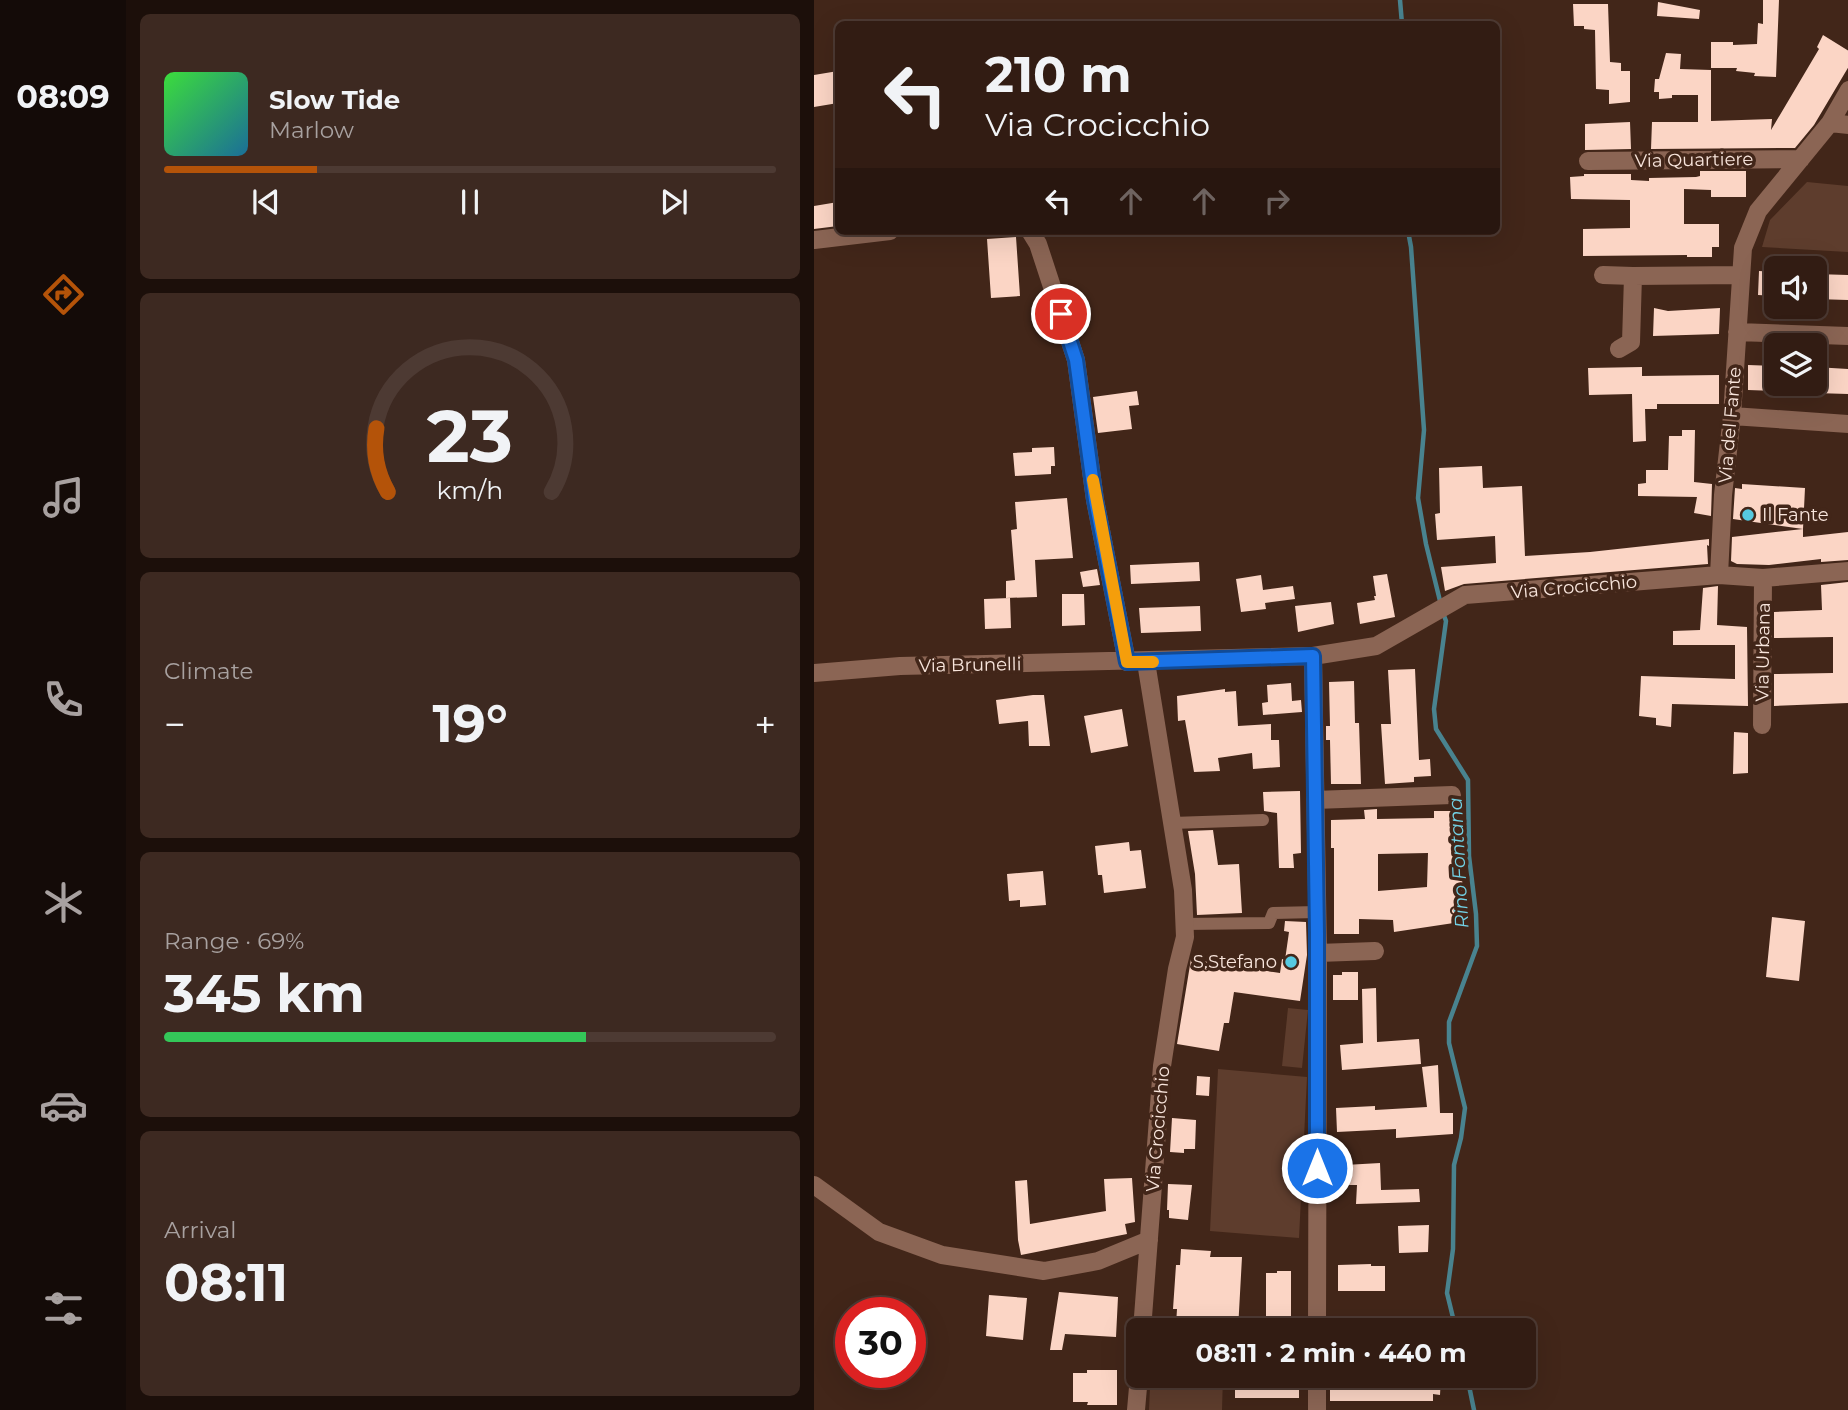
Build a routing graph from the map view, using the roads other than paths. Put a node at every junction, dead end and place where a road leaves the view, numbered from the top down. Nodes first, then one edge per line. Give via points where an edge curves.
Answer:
1 (1848, 90) edge
2 (1830, 124) junction
3 (1848, 125) edge
4 (1801, 159) junction
5 (1588, 162) dead end
6 (856, 235) edge
7 (1033, 235) edge
8 (814, 240) edge
9 (1603, 275) dead end
10 (1741, 275) junction
11 (1633, 276) junction
12 (1737, 332) junction
13 (1848, 336) edge
14 (1619, 349) dead end
15 (1732, 416) junction
16 (1848, 424) edge
17 (1848, 571) edge
18 (1719, 575) junction
19 (1763, 578) junction
20 (1313, 656) junction
21 (1127, 662) junction
22 (1146, 662) junction
23 (814, 673) edge
24 (1762, 725) dead end
25 (1452, 795) dead end
26 (1315, 800) junction
27 (1263, 820) dead end
28 (1172, 823) junction
29 (1317, 912) junction
30 (1184, 924) junction
31 (1375, 951) dead end
32 (1317, 953) junction
33 (814, 1185) edge
34 (1149, 1240) junction
35 (1143, 1318) edge
36 (1317, 1318) edge
37 (1138, 1388) edge
38 (1317, 1388) edge
39 (1136, 1410) edge
40 (1317, 1410) edge

1 - 2 street, Via del Fante
2 - 3 street
2 - 4 street, Via del Fante
4 - 5 street, Via Quartiere
4 - 10 street, Via del Fante via 1758,211 1743,248
6 - 8 street
7 - 21 street via 1076,360 1095,500
9 - 11 street
10 - 11 street
10 - 12 street, Via del Fante
11 - 14 street via 1631,342
12 - 13 street
12 - 15 street, Via del Fante
15 - 16 street
15 - 18 street, Via del Fante
17 - 19 street, Via Crocicchio
18 - 19 street, Via Crocicchio
18 - 20 street, Via Crocicchio via 1465,596 1376,646
19 - 24 street, Via Urbana
20 - 22 street, Via Crocicchio
20 - 26 street
21 - 22 street, Via Crocicchio
21 - 23 street, Via Brunelli via 900,666
22 - 28 street, Via Crocicchio
25 - 26 street
26 - 29 street
27 - 28 street
28 - 30 street, Via Crocicchio
29 - 30 street via 1273,913 1269,923
29 - 32 street
30 - 34 street, Via Crocicchio via 1162,1066
31 - 32 street
32 - 36 street
33 - 34 street via 879,1233 942,1255 1044,1271 1098,1261
34 - 35 street, Via Crocicchio
37 - 39 street
38 - 40 street

